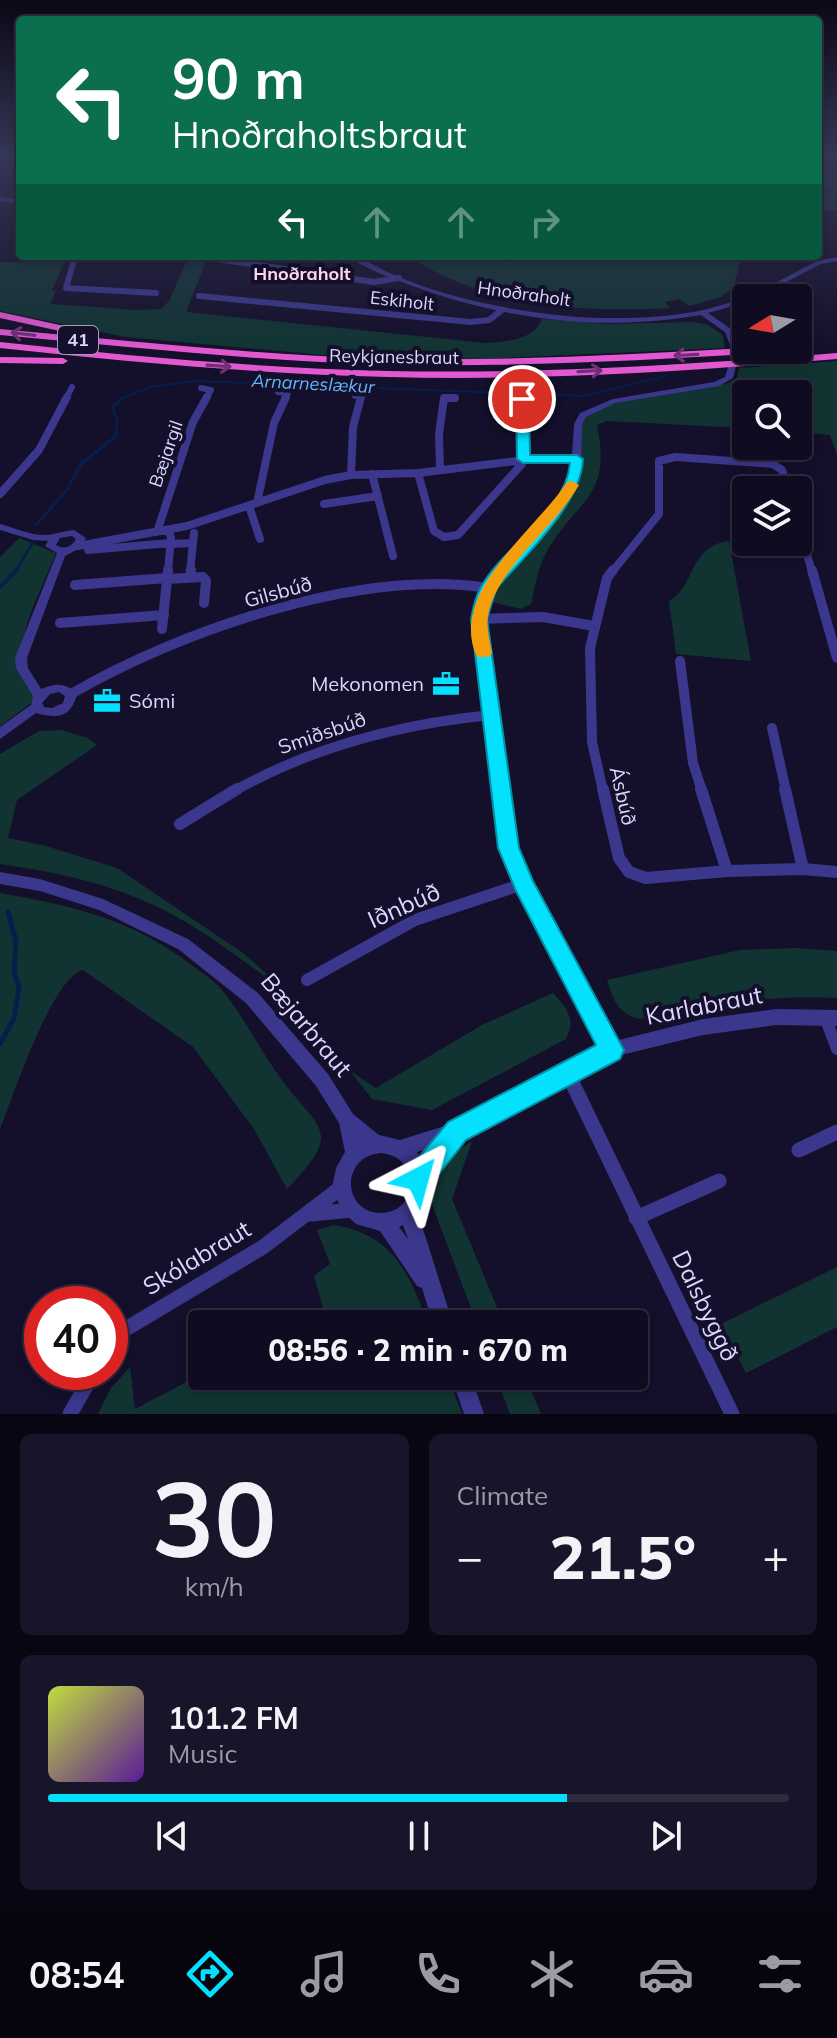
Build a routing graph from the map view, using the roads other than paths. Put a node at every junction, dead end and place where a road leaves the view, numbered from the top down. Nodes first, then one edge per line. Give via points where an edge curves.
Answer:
1 (837, 259) edge
2 (74, 260) edge
3 (222, 260) edge
4 (359, 260) edge
5 (399, 278) junction
6 (777, 284) edge
7 (156, 293) dead end
8 (199, 296) dead end
9 (732, 304) edge
10 (502, 310) junction
11 (702, 312) junction
12 (0, 315) edge
13 (0, 332) edge
14 (732, 340) edge
15 (0, 345) edge
16 (837, 345) edge
17 (812, 347) edge
18 (156, 348) junction
19 (732, 352) edge
20 (837, 356) edge
21 (0, 360) edge
22 (141, 361) junction
23 (732, 366) dead end
24 (72, 387) dead end
25 (201, 388) dead end
26 (278, 392) dead end
27 (355, 396) dead end
28 (455, 398) dead end
29 (535, 400) dead end
30 (523, 459) junction
31 (577, 459) junction
32 (440, 470) junction
33 (418, 473) junction
34 (372, 474) junction
35 (351, 475) junction
36 (784, 476) edge
37 (0, 494) edge
38 (378, 496) junction
39 (253, 504) junction
40 (324, 504) dead end
41 (0, 527) edge
42 (162, 531) junction
43 (260, 539) dead end
44 (85, 544) junction
45 (170, 544) junction
46 (55, 546) junction
47 (393, 556) dead end
48 (808, 556) edge
49 (190, 577) junction
50 (167, 578) junction
51 (75, 585) dead end
52 (488, 588) junction
53 (204, 603) dead end
54 (164, 615) junction
55 (479, 619) junction
56 (60, 623) dead end
57 (594, 626) junction
58 (162, 629) dead end
59 (837, 658) edge
60 (680, 661) dead end
61 (68, 691) junction
62 (42, 701) junction
63 (491, 715) junction
64 (772, 728) dead end
65 (6, 730) edge
66 (180, 824) dead end
67 (803, 869) junction
68 (727, 871) junction
69 (837, 872) edge
70 (0, 878) edge
71 (523, 884) junction
72 (307, 980) dead end
73 (831, 1017) edge
74 (837, 1049) edge
75 (611, 1050) junction
76 (567, 1072) junction
77 (347, 1120) junction
78 (457, 1131) junction
79 (837, 1132) edge
80 (375, 1143) junction
81 (402, 1148) junction
82 (799, 1150) dead end
83 (354, 1155) junction
84 (418, 1179) junction
85 (719, 1181) dead end
86 (343, 1186) junction
87 (351, 1210) junction
88 (408, 1210) junction
89 (312, 1214) junction
90 (636, 1218) junction
91 (386, 1224) junction
92 (430, 1288) junction
93 (438, 1310) edge
94 (128, 1327) edge
95 (84, 1390) edge
96 (466, 1390) edge
97 (70, 1414) edge
98 (474, 1414) edge
99 (732, 1414) edge

1 - 6 street, Hnoðraholt via 819,262
2 - 7 street via 66,288
3 - 5 street via 374,282
4 - 5 street, Hnoðraholt
5 - 10 street, Hnoðraholt
8 - 10 street, Eskiholt via 467,322 489,320
9 - 11 street, Hnoðraholt
10 - 11 street, Hnoðraholt via 606,319
11 - 14 street via 728,331
12 - 18 highway
18 -> 13 highway, Reykjanesbraut / 41
15 - 22 highway, Reykjanesbraut / 41
16 - 17 highway
19 -> 18 highway, Reykjanesbraut / 41 via 452,362
22 -> 20 highway, Reykjanesbraut / 41 via 484,375
21 - 22 highway
23 - 31 street via 729,378 716,384 590,409 578,424
24 - 37 street via 39,450
25 - 42 street, Bæjargil via 215,390 193,422
26 - 39 street via 288,393 274,423
27 - 35 street via 361,396 353,427
28 - 32 street via 444,398
29 - 30 street via 522,399
30 - 31 street
30 - 32 street
30 - 33 street via 516,473 451,537 434,531
31 - 52 street via 563,501
32 - 33 street
33 - 34 street
34 - 35 street
34 - 38 street
35 - 39 street
36 - 57 street, Ásbúð via 773,464 660,459 659,514 607,578
38 - 40 street
38 - 47 street
39 - 42 street
39 - 43 street
41 - 46 street
42 - 44 street
42 - 45 street, Bæjargil
44 - 45 street
44 - 46 street
44 - 46 street via 70,532
45 - 49 street via 194,538
45 - 50 street, Bæjargil
46 - 62 street via 22,668
48 - 59 street
49 - 50 street
49 - 53 street via 204,578
50 - 51 street
50 - 54 street, Bæjargil
52 - 55 street
52 - 61 street, Gilsbúð via 454,580 317,600 225,626
54 - 56 street
54 - 58 street, Bæjargil
55 - 57 street via 543,617
55 - 63 street
57 - 68 street, Ásbúð via 592,742 623,866 646,878
60 - 68 street via 693,763
61 - 62 street
61 - 62 street via 71,702 63,709
62 - 65 street
63 - 66 street, Smiðsbúð via 416,724 324,748 248,782
63 - 71 street via 508,848
64 - 67 street
67 - 68 street, Ásbúð
67 - 69 street, Ásbúð
70 - 77 street, Bæjarbraut via 103,905 183,944 252,998 322,1080
71 - 72 street, Iðnbúð via 415,920
71 - 75 street
73 - 74 street
73 - 75 street, Karlabraut via 776,1017 703,1027
75 - 76 street, Karlabraut
76 - 78 street, Karlabraut
76 - 90 street, Dalsbyggð
77 - 80 street, Bæjarbraut
77 - 83 street, Bæjarbraut
78 - 81 street, Karlabraut
78 - 84 street, Karlabraut
79 - 82 street
80 - 81 street, Bæjarbraut
80 - 83 street
81 - 84 street
83 - 86 street
84 - 88 street
85 - 90 street
86 - 87 street
86 - 89 street, Skólabraut
87 - 89 street, Skólabraut
87 - 91 street via 369,1223
88 - 91 street
88 - 92 street
89 - 94 street, Skólabraut
90 - 99 street, Dalsbyggð
91 - 92 street
92 - 93 street
95 - 97 street
96 - 98 street

